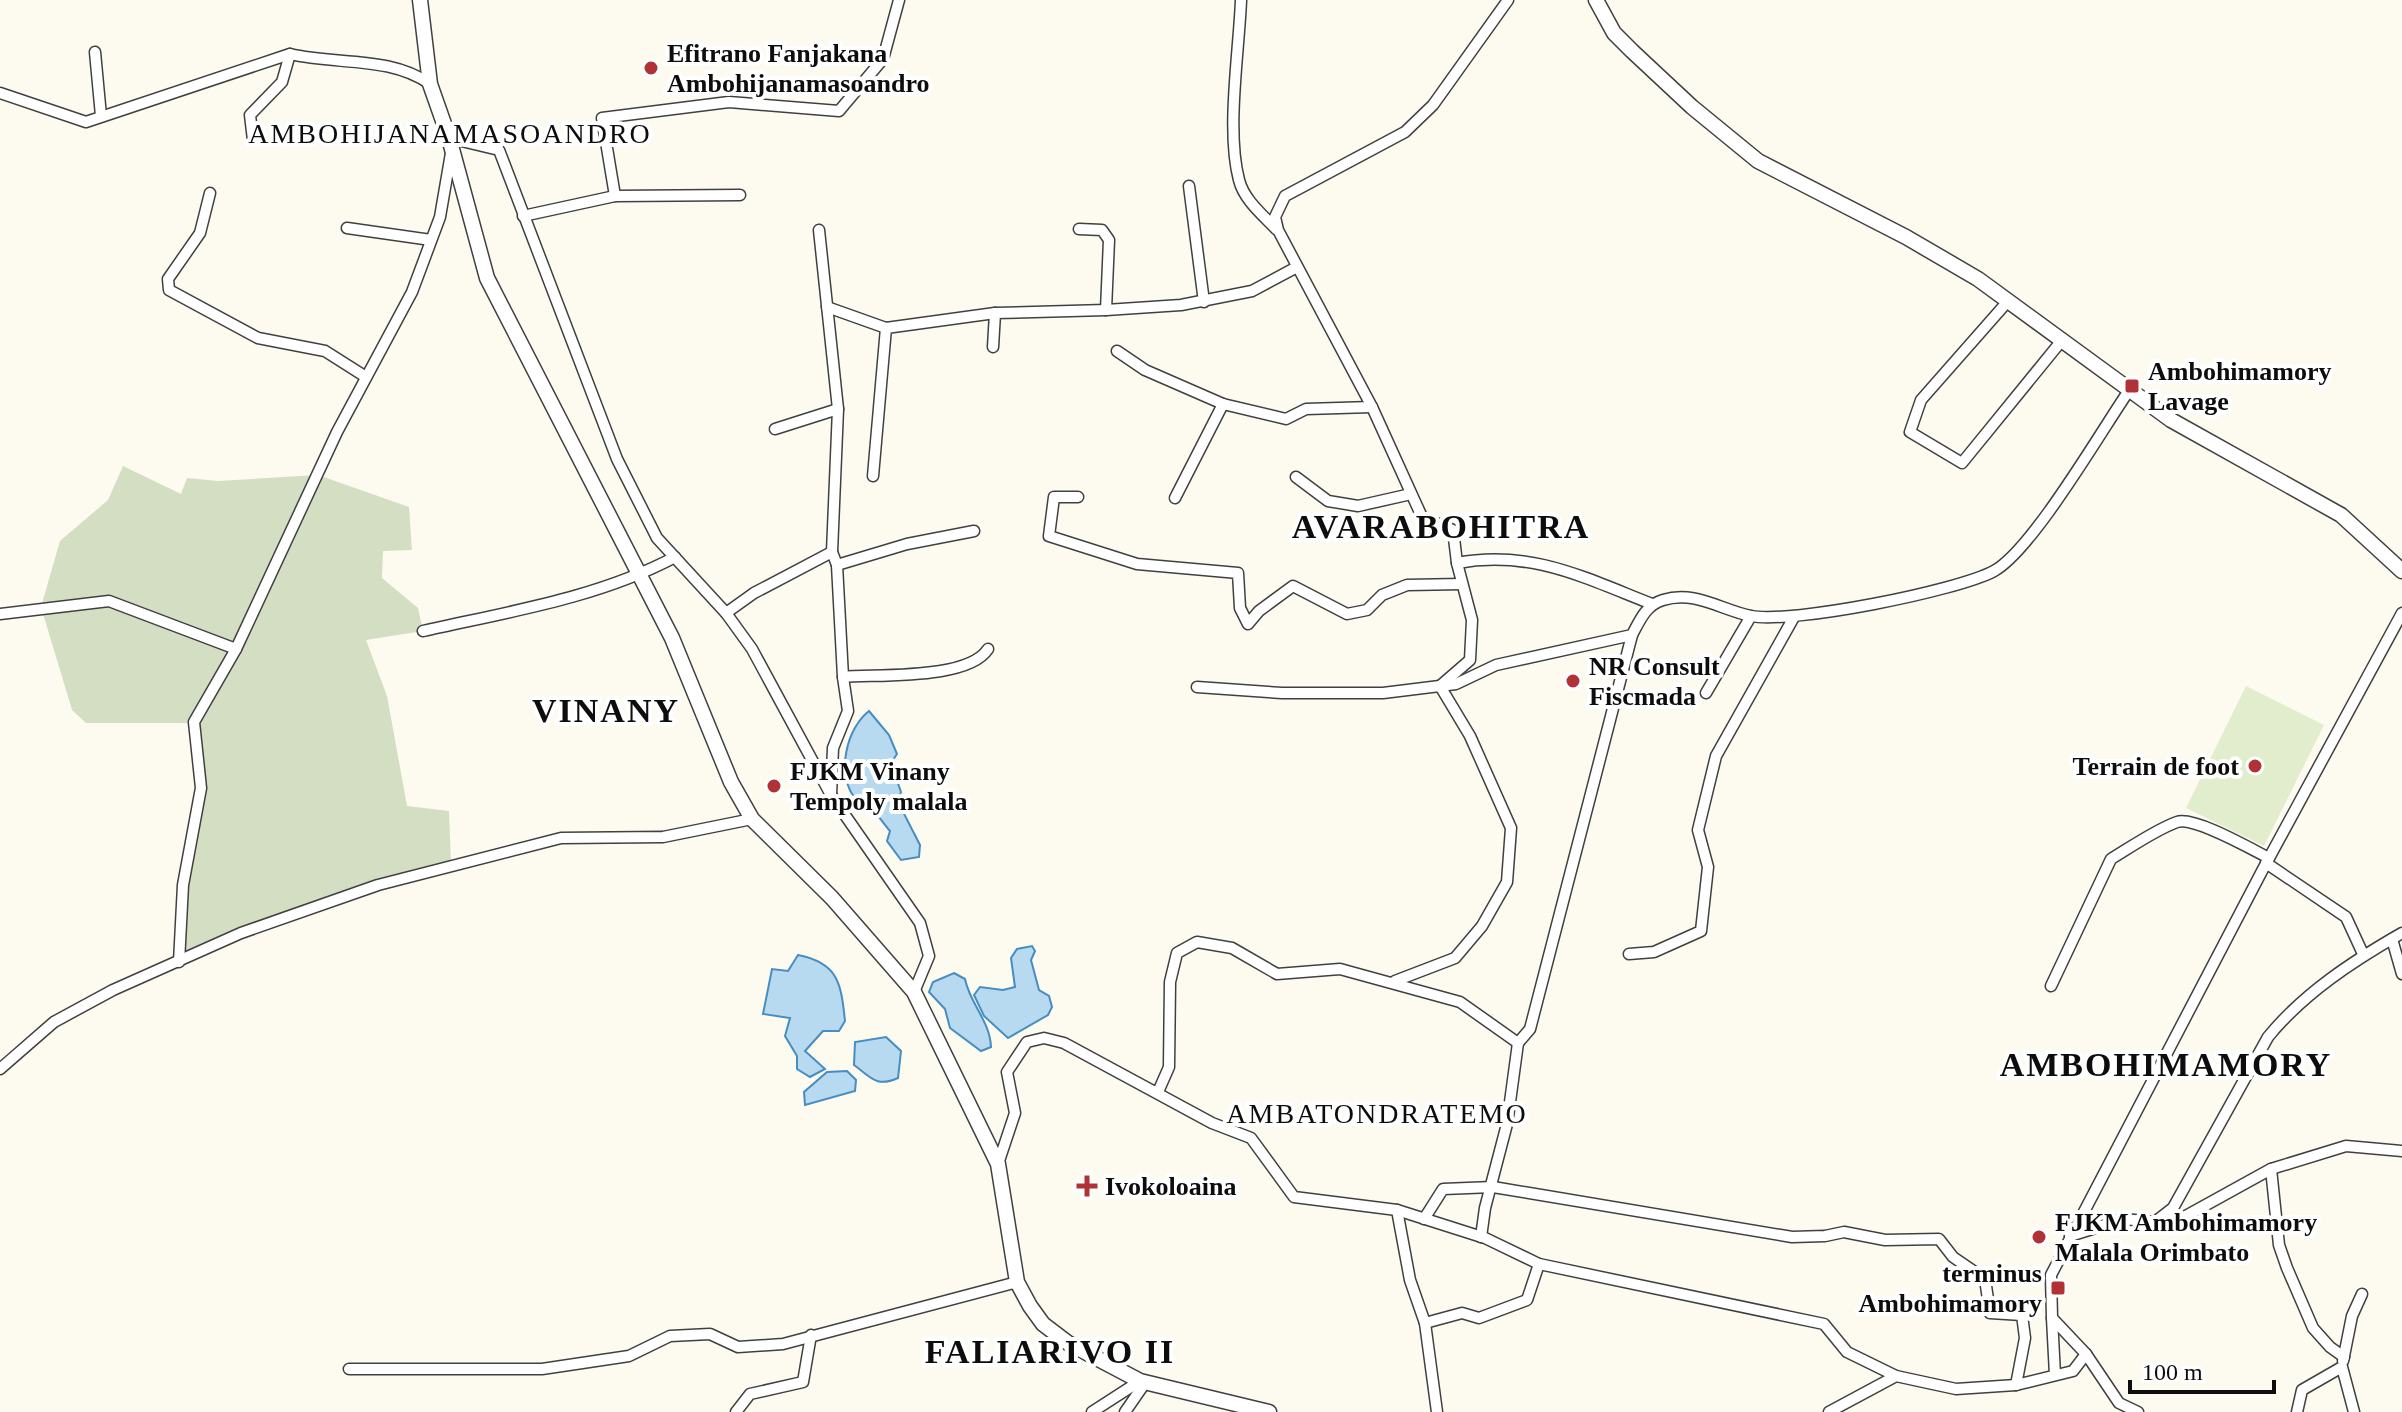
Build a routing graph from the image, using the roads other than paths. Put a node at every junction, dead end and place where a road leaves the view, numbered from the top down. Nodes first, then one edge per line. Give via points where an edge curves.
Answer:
1 (420, 0) edge
2 (899, 0) edge
3 (1241, 0) edge
4 (1508, 0) edge
5 (1596, 0) edge
6 (95, 52) dead end
7 (290, 54) junction
8 (430, 84) junction
9 (0, 93) edge
10 (101, 116) junction
11 (253, 140) dead end
12 (450, 142) junction
13 (1189, 186) dead end
14 (210, 193) dead end
15 (740, 195) dead end
16 (615, 196) junction
17 (523, 216) junction
18 (347, 228) dead end
19 (1079, 229) dead end
20 (819, 230) dead end
21 (1278, 230) junction
22 (431, 240) junction
23 (1297, 267) junction
24 (2009, 300) junction
25 (1204, 302) junction
26 (827, 307) junction
27 (1106, 310) junction
28 (995, 313) junction
29 (886, 328) junction
30 (2063, 339) junction
31 (993, 347) dead end
32 (1117, 351) dead end
33 (366, 377) junction
34 (2128, 392) junction
35 (1223, 404) junction
36 (1372, 407) junction
37 (838, 409) junction
38 (775, 429) dead end
39 (873, 476) dead end
40 (1296, 477) dead end
41 (1411, 494) junction
42 (1078, 497) dead end
43 (1175, 498) dead end
44 (974, 531) dead end
45 (832, 552) junction
46 (675, 557) junction
47 (1457, 563) junction
48 (837, 565) junction
49 (2402, 571) edge
50 (641, 575) junction
51 (1462, 584) junction
52 (1652, 604) junction
53 (726, 613) junction
54 (2402, 613) edge
55 (0, 614) edge
56 (1751, 616) junction
57 (1794, 617) junction
58 (423, 631) dead end
59 (1632, 635) junction
60 (236, 649) junction
61 (988, 649) dead end
62 (843, 677) junction
63 (1440, 686) junction
64 (1197, 687) dead end
65 (1706, 693) dead end
66 (831, 795) junction
67 (752, 819) junction
68 (2267, 861) junction
69 (2397, 936) edge
70 (1629, 954) dead end
71 (2363, 954) junction
72 (179, 962) junction
73 (2402, 974) edge
74 (1393, 982) junction
75 (2051, 986) dead end
76 (914, 992) junction
77 (1518, 1043) junction
78 (0, 1069) edge
79 (1158, 1092) junction
80 (2402, 1151) edge
81 (998, 1164) junction
82 (2271, 1169) junction
83 (1493, 1187) junction
84 (1397, 1210) junction
85 (1424, 1219) junction
86 (2155, 1222) junction
87 (2070, 1236) junction
88 (1481, 1237) junction
89 (1539, 1264) junction
90 (1017, 1282) junction
91 (2362, 1294) dead end
92 (2052, 1318) junction
93 (1425, 1323) junction
94 (811, 1335) junction
95 (2086, 1354) junction
96 (2343, 1362) junction
97 (349, 1369) dead end
98 (2055, 1375) junction
99 (1896, 1376) junction
100 (1143, 1382) junction
101 (2016, 1385) junction
102 (736, 1412) edge
103 (1092, 1412) edge
104 (1125, 1412) edge
105 (1269, 1412) edge
106 (1437, 1412) edge
107 (1829, 1412) edge
108 (2138, 1412) edge
109 (2297, 1412) edge
110 (2354, 1412) edge

1 - 8 street
2 - 16 street via 883,59 839,111 729,102 602,118
3 - 21 street via 1235,124 1239,181
4 - 21 street via 1433,105 1405,132 1285,196 1275,217
5 - 24 street via 1614,33 1632,51 1758,161 1906,237
6 - 10 street
7 - 8 street via 406,69
7 - 10 street
7 - 11 street via 282,82 250,115
8 - 12 street
9 - 10 street via 78,122
12 - 17 street via 499,150
12 - 22 street via 441,212
12 - 50 street via 487,278
13 - 25 street
14 - 33 street via 200,233 168,279 169,290 258,338 325,351
15 - 16 street
16 - 17 street
17 - 46 street via 617,459 657,538
18 - 22 street
19 - 27 street via 1102,230 1109,240
20 - 26 street
21 - 23 street
22 - 33 street via 412,292
23 - 25 street via 1252,291
23 - 36 street
24 - 30 street
24 - 30 street via 1921,400 1910,432 1962,463
25 - 27 street
26 - 29 street
26 - 37 street
27 - 28 street
28 - 29 street
28 - 31 street
29 - 39 street
30 - 34 street
32 - 35 street via 1145,370
33 - 60 street
34 - 49 street via 2323,504 2366,535
34 - 57 street via 2025,544 2001,566 1908,596
35 - 36 street via 1286,419 1306,409
35 - 43 street
36 - 41 street
37 - 38 street
37 - 45 street
40 - 41 street via 1328,501 1358,506
41 - 47 street via 1422,517 1453,530
42 - 51 street via 1054,497 1049,536 1137,564 1238,573 1240,608 1248,624 1293,586 1347,614 1367,610 1382,595 1407,585
44 - 48 street
45 - 48 street
45 - 53 street
46 - 50 street
46 - 53 street
47 - 51 street
47 - 52 street via 1525,559
48 - 62 street
50 - 58 street
50 - 67 street
51 - 63 street via 1472,620 1470,660
52 - 56 street via 1685,596
52 - 59 street
53 - 66 street via 752,649
54 - 68 street
55 - 60 street via 109,601
56 - 57 street
56 - 65 street
57 - 70 street via 1716,756 1698,830 1708,867 1701,931 1654,952
59 - 63 street via 1529,656
59 - 77 street via 1530,1029
60 - 72 street via 194,722 201,788 183,885
61 - 62 street via 977,660 951,670
62 - 66 street via 848,711 833,748
63 - 64 street via 1383,693
63 - 74 street via 1470,736 1511,828 1507,882 1482,926 1455,958
66 - 76 street via 920,923 929,956
67 - 72 street via 663,837 561,838 465,861 378,885
67 - 76 street via 832,898
68 - 71 street via 2346,917
68 - 75 street via 2193,822 2178,821 2111,859
68 - 87 street
69 - 71 street
69 - 73 street
71 - 86 street via 2287,1015 2268,1037 2173,1208
72 - 78 street via 54,1022
74 - 77 street via 1460,1002
74 - 79 street via 1340,969 1277,974 1232,948 1197,942 1177,953 1170,982 1169,1067
76 - 81 street
77 - 83 street
79 - 81 street via 1064,1043 1044,1038 1027,1042 1007,1072 1015,1113
79 - 84 street via 1251,1138 1294,1197
80 - 82 street via 2346,1146
81 - 90 street
82 - 86 street via 2175,1222
82 - 96 street via 2279,1245 2287,1268 2313,1328
83 - 85 street via 1443,1189
83 - 88 street
83 - 101 street via 1792,1237 1844,1232 1885,1240 1939,1239 1953,1257 1985,1279 1990,1313 2022,1315 2025,1338
84 - 85 street
84 - 93 street via 1410,1280
85 - 88 street
86 - 87 street via 2124,1219
87 - 92 street via 2051,1275
88 - 89 street
89 - 93 street via 1527,1300 1479,1318 1462,1313
89 - 99 street via 1824,1324 1847,1352
90 - 94 street
90 - 100 street via 1043,1324
91 - 96 street
92 - 95 street
92 - 98 street
93 - 106 street
94 - 97 street via 783,1344 738,1347 710,1334 670,1336 629,1356 542,1369
94 - 102 street via 803,1382 750,1394
95 - 98 street via 2073,1371
95 - 108 street via 2119,1403
96 - 109 street via 2302,1390
96 - 110 street
98 - 101 street
99 - 101 street via 1956,1389
99 - 107 street
100 - 103 street
100 - 104 street
100 - 105 street

